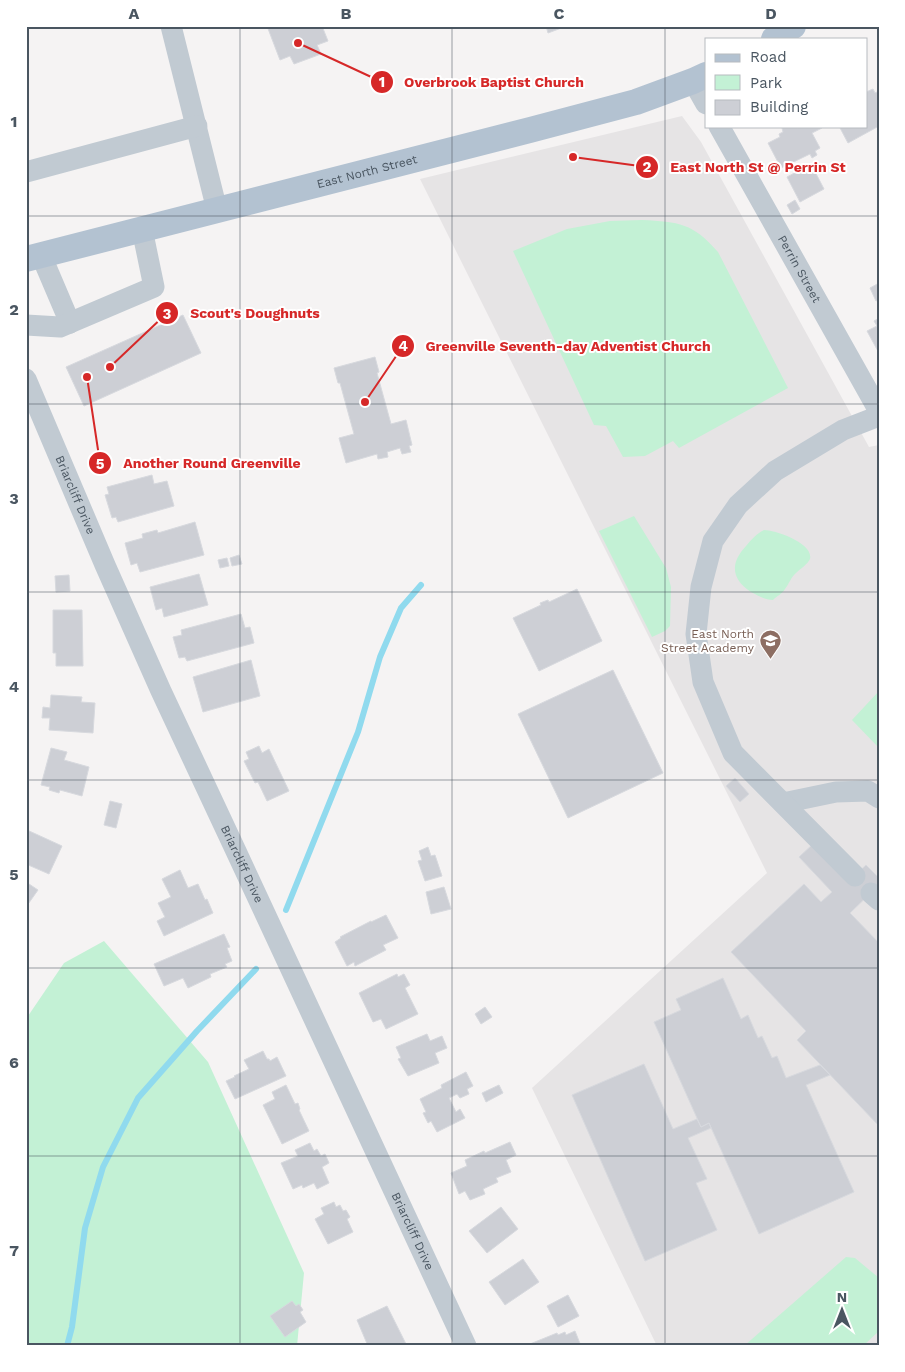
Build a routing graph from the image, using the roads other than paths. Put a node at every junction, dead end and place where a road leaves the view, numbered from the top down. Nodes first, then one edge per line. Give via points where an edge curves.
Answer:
1 (171, 26) edge
2 (793, 26) edge
3 (775, 38) edge
4 (700, 78) edge
5 (705, 100) edge
6 (197, 126) junction
7 (719, 128) edge
8 (26, 172) edge
9 (217, 210) junction
10 (142, 229) junction
11 (34, 257) edge
12 (70, 323) junction
13 (26, 325) edge
14 (26, 379) edge
15 (879, 411) edge
16 (879, 416) edge
17 (879, 798) edge
18 (783, 803) junction
19 (854, 876) dead end
20 (466, 1346) edge

1 - 6 street
2 - 3 main road
4 - 5 street
4 - 9 main road, East North Street via 636,102
6 - 8 street
6 - 9 street
7 - 15 street, Perrin Street
9 - 10 main road, East North Street
10 - 11 main road, East North Street
10 - 12 street via 154,287
11 - 12 street
12 - 13 street via 60,327
14 - 20 street, Briarcliff Drive via 161,691
16 - 18 street via 843,430 775,470 738,504 713,541 701,587 696,634 704,682 733,753
17 - 18 street via 868,791 836,792
18 - 19 street

